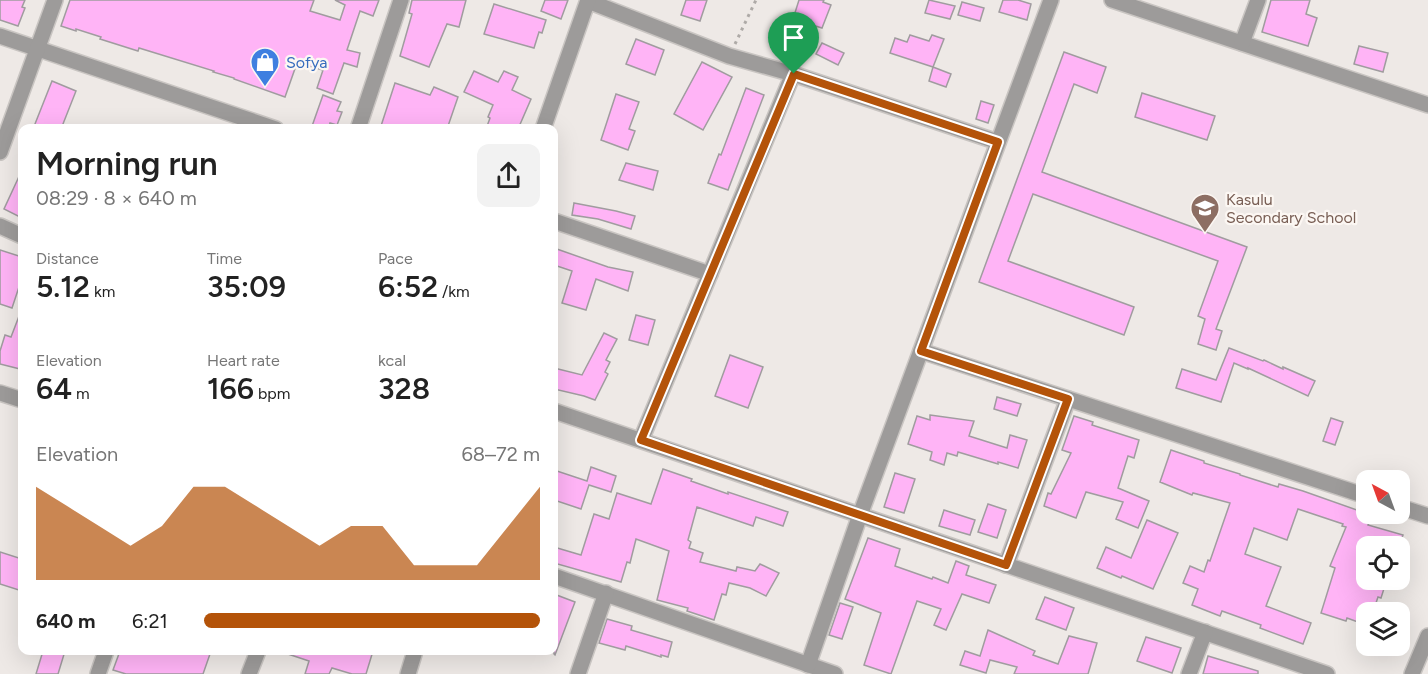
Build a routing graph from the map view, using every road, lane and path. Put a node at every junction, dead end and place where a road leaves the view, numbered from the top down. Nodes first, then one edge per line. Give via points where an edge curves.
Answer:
1 (55, 0) edge
2 (401, 0) edge
3 (588, 0) edge
4 (756, 0) edge
5 (1051, 0) edge
6 (1112, 0) edge
7 (1258, 0) edge
8 (0, 36) edge
9 (1242, 43) junction
10 (37, 49) junction
11 (729, 56) junction
12 (794, 74) junction
13 (1428, 105) edge
14 (261, 124) edge
15 (360, 124) edge
16 (545, 124) edge
17 (998, 142) junction
18 (0, 152) edge
19 (558, 222) edge
20 (0, 226) edge
21 (18, 234) edge
22 (710, 274) junction
23 (921, 351) junction
24 (0, 393) edge
25 (18, 399) edge
26 (1068, 399) junction
27 (558, 412) edge
28 (641, 440) junction
29 (1356, 493) edge
30 (1410, 510) edge
31 (860, 515) junction
32 (1428, 516) edge
33 (1006, 565) junction
34 (558, 577) edge
35 (606, 593) junction
36 (1205, 632) junction
37 (1428, 636) edge
38 (105, 655) edge
39 (256, 655) edge
40 (414, 655) edge
41 (808, 665) junction
42 (98, 674) edge
43 (249, 674) edge
44 (408, 674) edge
45 (578, 674) edge
46 (835, 674) edge
47 (1189, 674) edge
48 (1327, 674) edge
49 (1412, 674) edge

1 - 10 street
2 - 15 street
3 - 11 street
3 - 16 street
4 - 11 path
5 - 17 street
6 - 9 street
7 - 9 street
8 - 10 street
9 - 13 street
10 - 14 street
10 - 18 street
11 - 12 street
12 - 17 street
12 - 22 street
17 - 23 street
19 - 22 street
20 - 21 street
22 - 28 street
23 - 26 street
23 - 31 street
24 - 25 street
26 - 29 street
26 - 33 street
27 - 28 street
28 - 31 street
30 - 32 street
31 - 33 street
31 - 41 street
33 - 36 street
34 - 35 street
35 - 41 street
35 - 45 street
36 - 47 street
36 - 48 street
37 - 49 street
38 - 42 street
39 - 43 street
40 - 44 street
41 - 46 street

